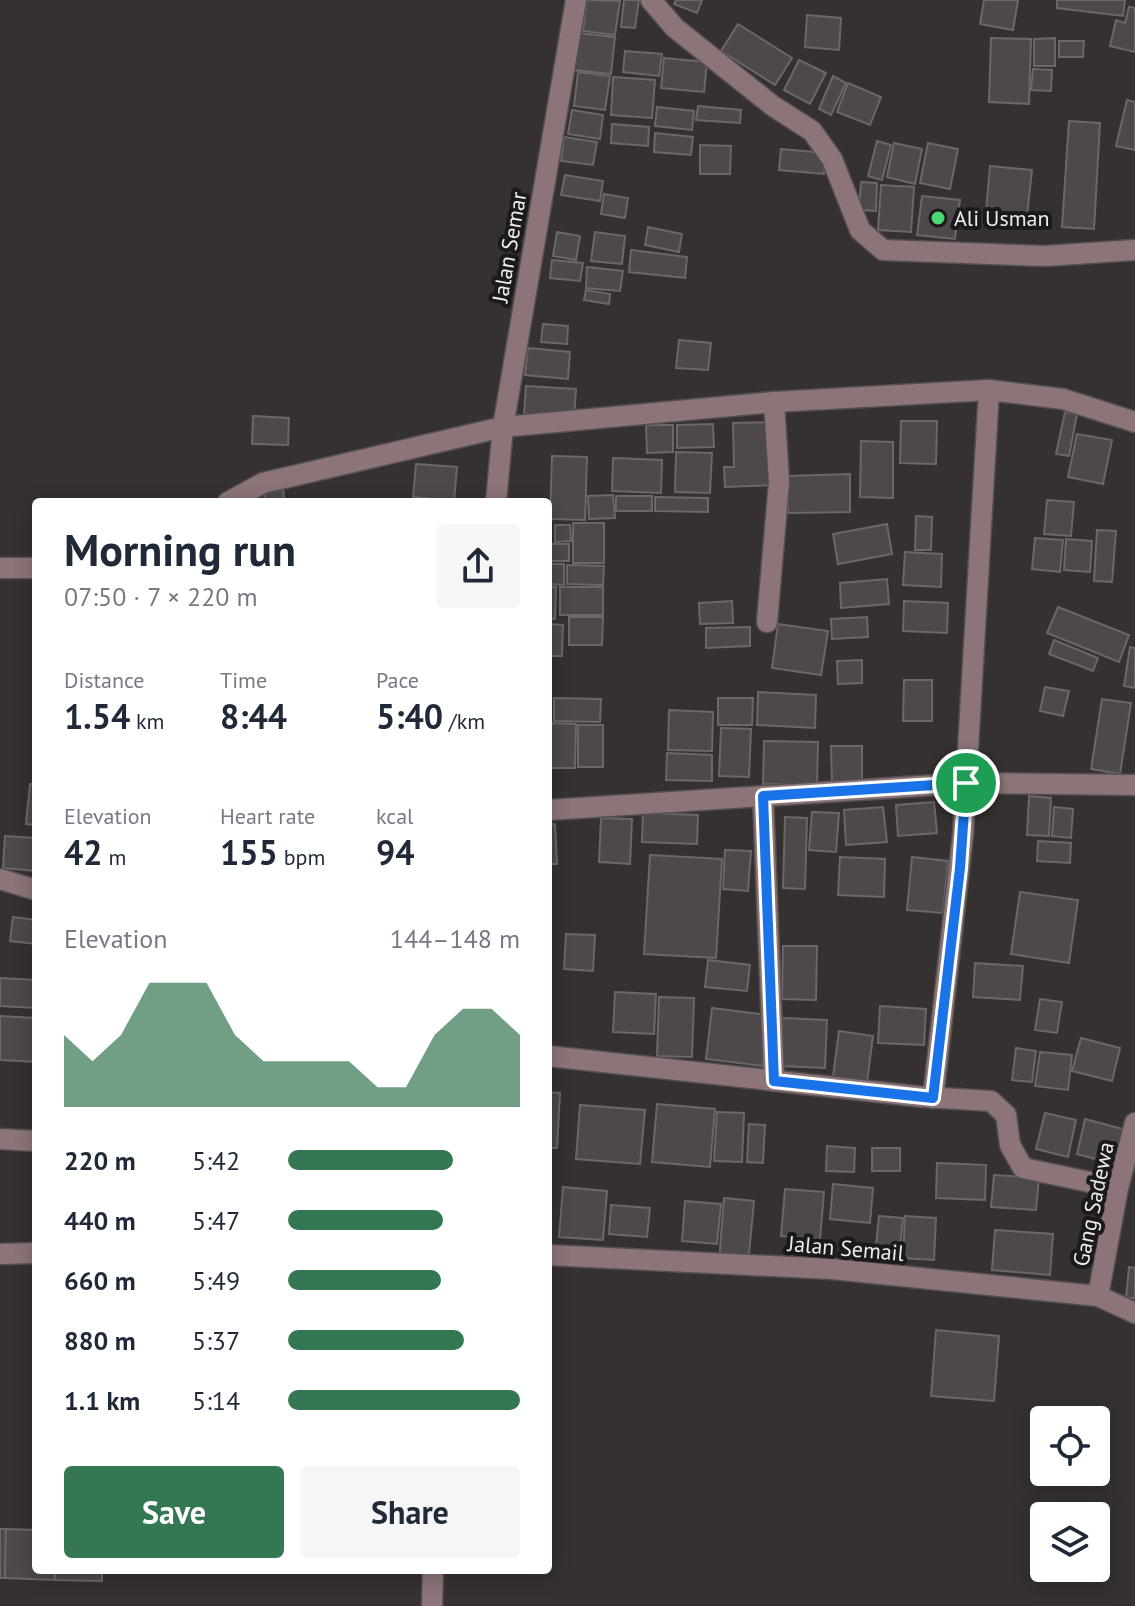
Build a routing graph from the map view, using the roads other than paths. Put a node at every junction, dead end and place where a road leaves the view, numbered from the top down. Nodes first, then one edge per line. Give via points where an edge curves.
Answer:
1 (576, 0) edge
2 (651, 0) edge
3 (1135, 250) edge
4 (989, 390) junction
5 (774, 402) junction
6 (1135, 422) edge
7 (503, 427) junction
8 (235, 498) edge
9 (496, 498) edge
10 (0, 568) edge
11 (32, 568) edge
12 (767, 622) dead end
13 (966, 783) junction
14 (1135, 785) edge
15 (763, 796) junction
16 (552, 810) edge
17 (0, 879) edge
18 (32, 889) edge
19 (552, 1056) edge
20 (774, 1081) junction
21 (933, 1098) junction
22 (1135, 1123) edge
23 (0, 1139) edge
24 (32, 1141) edge
25 (1118, 1188) junction
26 (32, 1253) edge
27 (0, 1254) edge
28 (552, 1255) edge
29 (1098, 1296) junction
30 (1135, 1313) edge
31 (433, 1574) edge
32 (432, 1606) edge

1 - 7 street, Jalan Semar
2 - 3 street via 675,28 812,131 832,159 860,230 883,250 1045,256
4 - 5 street
4 - 6 street via 1063,399
4 - 13 street
5 - 7 street
5 - 12 street via 779,482
7 - 8 street via 263,483
7 - 9 street, Jalan Semar
10 - 11 street
13 - 14 street
13 - 15 street
13 - 21 street
15 - 16 street
15 - 20 street
17 - 18 street
19 - 20 street
20 - 21 street
21 - 25 street via 991,1101 1006,1115 1010,1145 1023,1168
22 - 25 street, Gang Sadewa
23 - 24 street
25 - 29 street, Gang Sadewa
26 - 27 street
28 - 29 street, Jalan Semail via 832,1269
29 - 30 street, Jalan Semail
31 - 32 street

